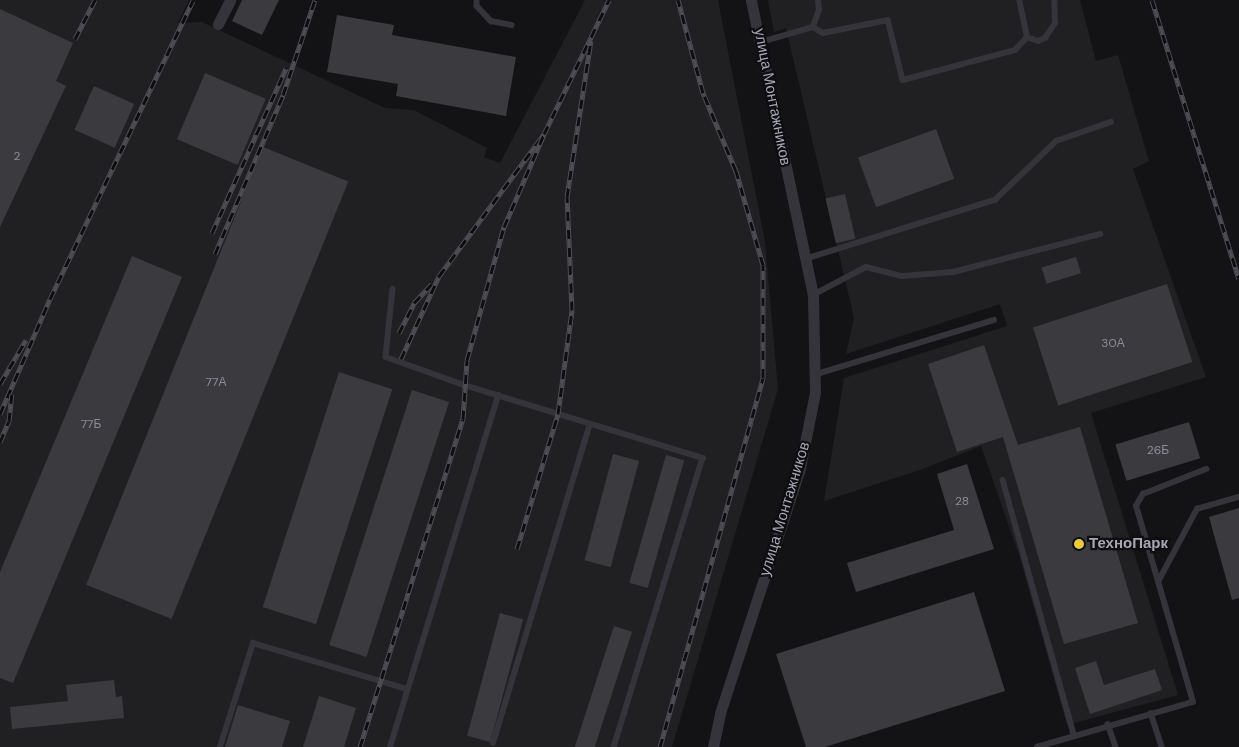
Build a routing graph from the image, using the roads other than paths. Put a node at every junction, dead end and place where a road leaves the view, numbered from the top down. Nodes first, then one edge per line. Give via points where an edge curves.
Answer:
1 (230, 0) edge
2 (477, 0) edge
3 (752, 0) edge
4 (818, 0) edge
5 (1019, 0) edge
6 (1054, 0) edge
7 (218, 24) dead end
8 (512, 25) dead end
9 (813, 27) junction
10 (1027, 37) junction
11 (762, 42) junction
12 (1111, 122) dead end
13 (1100, 234) dead end
14 (803, 259) junction
15 (393, 289) dead end
16 (813, 294) junction
17 (994, 320) dead end
18 (814, 375) junction
19 (498, 396) junction
20 (590, 424) junction
21 (1206, 470) dead end
22 (1003, 480) dead end
23 (1238, 497) dead end
24 (1158, 582) junction
25 (407, 690) junction
26 (1151, 713) junction
27 (1108, 724) junction
28 (1074, 735) junction
29 (493, 743) dead end
30 (220, 747) edge
31 (390, 747) edge
32 (614, 747) edge
33 (713, 747) edge
34 (1037, 747) edge
35 (1116, 747) edge
36 (1162, 747) edge

1 - 7 street
2 - 8 lane via 477,6 492,21
3 - 11 street, улица Монтажников
4 - 9 lane via 819,10
5 - 10 lane
6 - 10 lane via 1055,23 1045,38 1038,41
9 - 10 lane via 823,32 888,20 903,80 1014,50
9 - 11 lane
11 - 14 street, улица Монтажников
12 - 14 lane via 1056,141 995,200
13 - 16 lane via 953,272 902,276 866,267
14 - 16 street, улица Монтажников
15 - 19 lane via 386,357
16 - 18 street, улица Монтажников
17 - 18 lane
18 - 33 street, улица Монтажников via 815,392 800,468 720,713
19 - 20 lane
19 - 25 lane
20 - 29 lane
20 - 32 lane via 703,458
21 - 24 lane via 1143,494 1136,506
22 - 28 lane
23 - 24 lane via 1197,509
24 - 26 lane via 1193,702
25 - 30 lane via 253,643
25 - 31 lane
26 - 27 lane
26 - 36 lane
27 - 28 lane
27 - 35 lane
28 - 34 lane

